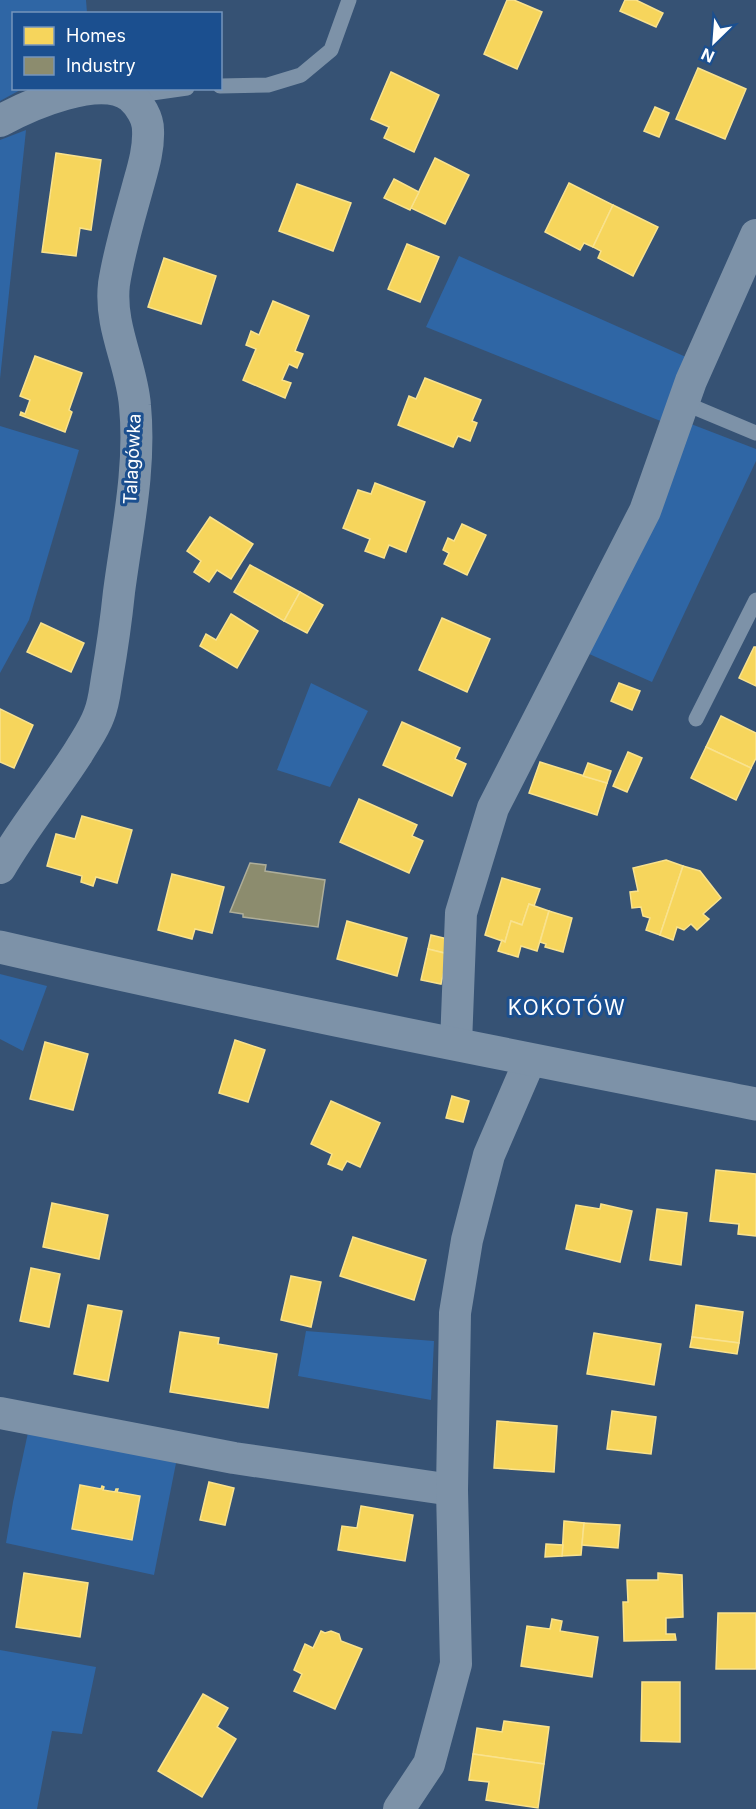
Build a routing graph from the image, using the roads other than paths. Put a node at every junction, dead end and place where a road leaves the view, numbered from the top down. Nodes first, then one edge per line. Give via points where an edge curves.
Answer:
1 (349, 0) edge
2 (222, 86) edge
3 (79, 90) edge
4 (116, 90) edge
5 (173, 90) edge
6 (131, 96) junction
7 (0, 121) edge
8 (756, 235) edge
9 (684, 403) junction
10 (756, 434) edge
11 (756, 600) edge
12 (696, 719) dead end
13 (0, 868) edge
14 (0, 947) edge
15 (456, 1044) junction
16 (530, 1060) junction
17 (756, 1104) edge
18 (0, 1413) edge
19 (452, 1490) junction
20 (399, 1809) edge

1 - 2 lane via 331,50 301,75 268,85
3 - 7 street
4 - 6 street
5 - 6 lane
6 - 13 street, Talagówka via 146,119 147,151 114,286 115,320 135,405 135,470 104,701 99,717 67,770
8 - 9 street
9 - 10 lane
9 - 15 street via 645,511 493,808 461,913
11 - 12 lane
14 - 15 street
15 - 16 street
16 - 17 street
16 - 19 street via 489,1155 467,1240 455,1313
18 - 19 street via 234,1458
19 - 20 street via 456,1664 429,1764

